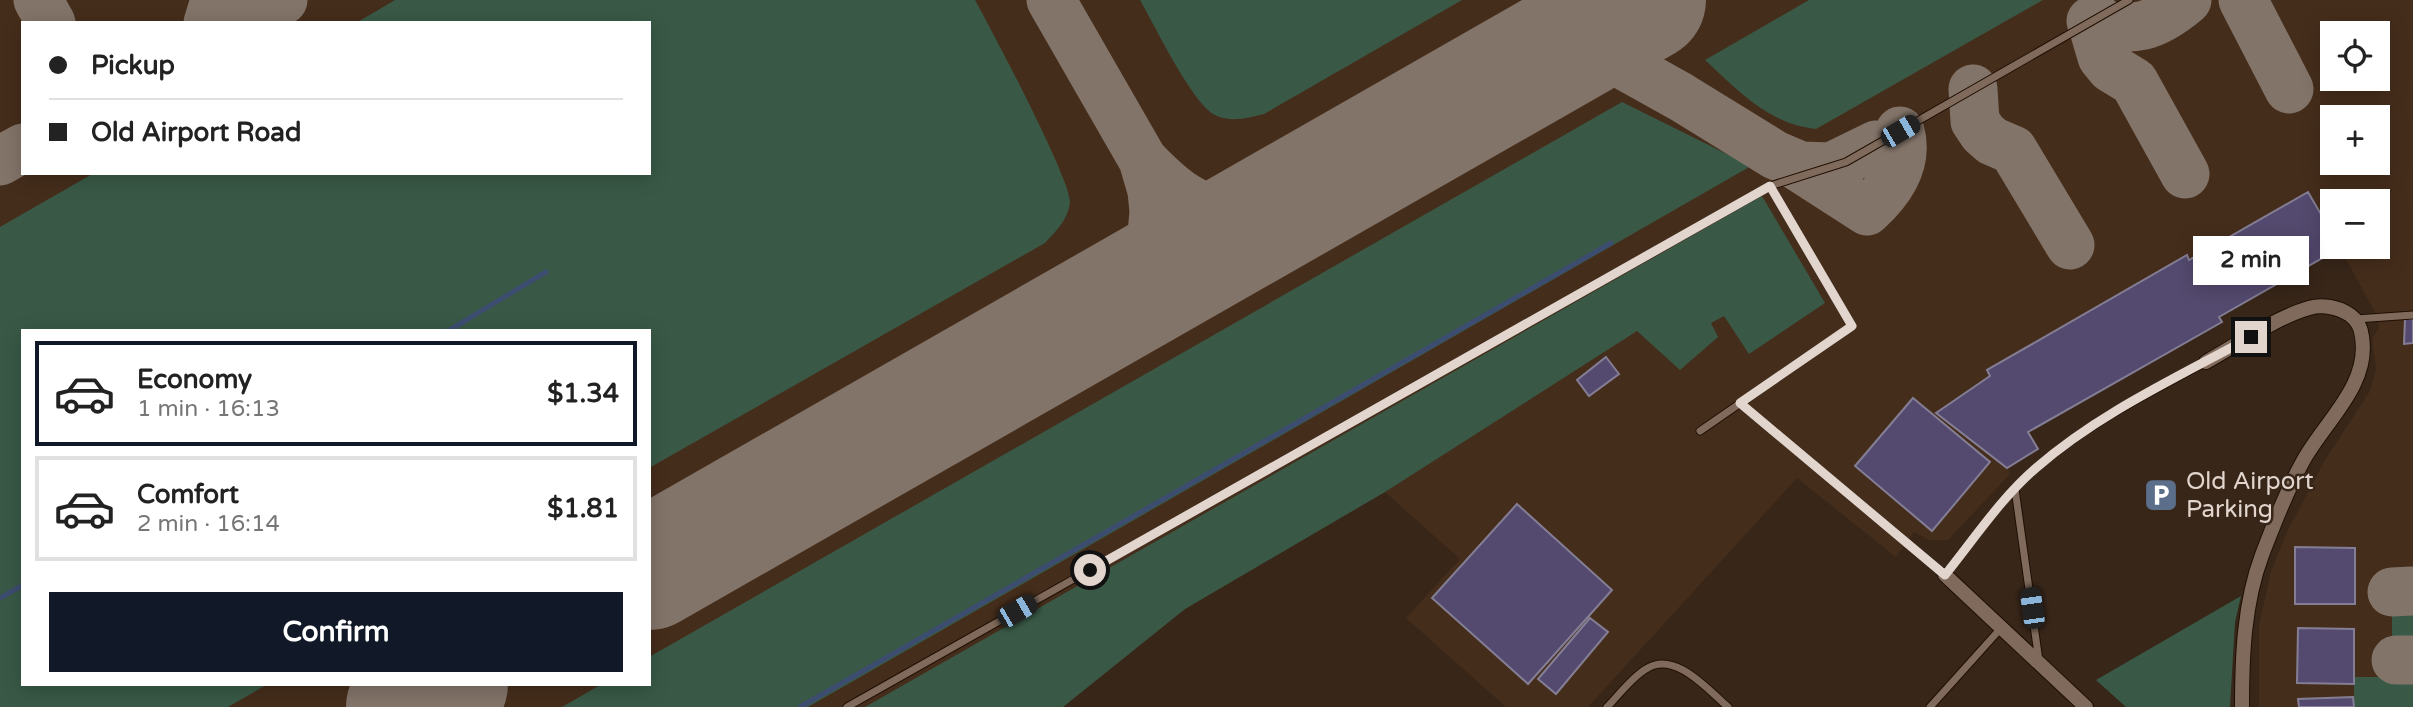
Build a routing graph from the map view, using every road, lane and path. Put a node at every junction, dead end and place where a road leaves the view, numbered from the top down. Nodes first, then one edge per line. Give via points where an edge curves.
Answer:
1 (2129, 0) edge
2 (1770, 186) junction
3 (2413, 315) edge
4 (2356, 318) junction
5 (2206, 362) joint
6 (1740, 403) junction
7 (1700, 431) dead end
8 (2015, 489) junction
9 (1945, 575) junction
10 (2002, 627) junction
11 (2040, 662) junction
12 (847, 707) edge
13 (1607, 707) edge
14 (1728, 707) edge
15 (1930, 707) edge
16 (2086, 707) edge
17 (2242, 707) edge

1 - 2 lane via 1846,162
2 - 6 lane via 1852,326
2 - 12 lane
3 - 4 lane
4 - 5 street via 2327,306 2312,307
4 - 17 street via 2363,344 2358,374 2302,463 2258,569 2246,621
5 - 8 lane via 2084,431
6 - 7 lane
6 - 9 lane
8 - 9 lane
8 - 11 lane
9 - 10 street
10 - 11 street
10 - 15 lane
11 - 16 street
13 - 14 lane via 1647,667 1661,665 1683,668

